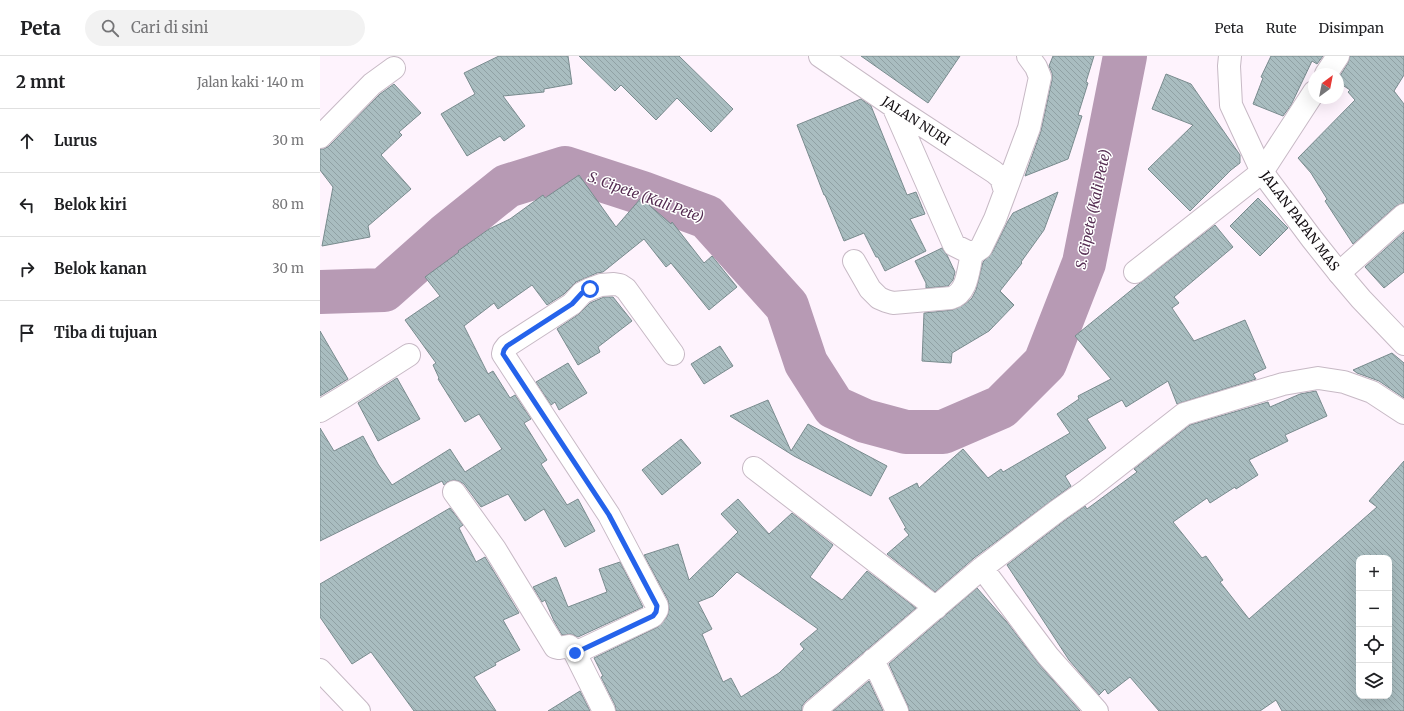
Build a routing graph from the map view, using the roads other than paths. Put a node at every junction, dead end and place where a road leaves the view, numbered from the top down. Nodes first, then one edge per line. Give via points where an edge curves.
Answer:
1 (820, 56) edge
2 (1028, 56) edge
3 (1230, 56) edge
4 (1338, 56) edge
5 (394, 68) dead end
6 (1330, 68) edge
7 (1308, 101) edge
8 (893, 106) junction
9 (320, 137) edge
10 (1262, 172) junction
11 (1005, 191) junction
12 (1404, 215) edge
13 (972, 254) junction
14 (854, 261) dead end
15 (1135, 272) dead end
16 (1339, 273) junction
17 (1404, 344) edge
18 (673, 354) dead end
19 (409, 355) dead end
20 (320, 411) edge
21 (1404, 413) edge
22 (754, 468) dead end
23 (454, 492) dead end
24 (982, 568) junction
25 (936, 608) junction
26 (575, 653) junction
27 (873, 660) junction
28 (320, 670) edge
29 (359, 711) edge
30 (604, 711) edge
31 (814, 711) edge
32 (898, 711) edge
33 (1097, 711) edge

1 - 8 street, JALAN NURI
2 - 11 street via 1040,77 1029,128
3 - 10 street, JALAN PAPAN MAS via 1231,105
4 - 6 street
5 - 9 street via 372,84
7 - 10 street
8 - 11 street, JALAN NURI via 994,172 1001,178
8 - 13 street via 954,246
10 - 15 street
10 - 16 street, JALAN PAPAN MAS
11 - 13 street via 981,248
12 - 16 street
13 - 14 street via 964,286 957,296 893,303 874,294
16 - 17 street, JALAN PAPAN MAS
18 - 26 street via 626,289 614,284 601,285 582,293 572,304 503,351 609,515 657,606 653,616
19 - 20 street
21 - 24 street via 1372,392 1344,382 1318,378 1283,384 1184,414
22 - 25 street
23 - 26 street via 495,549 555,647 570,646
24 - 25 street
24 - 33 street via 1048,656
25 - 27 street
26 - 30 street
27 - 31 street
27 - 32 street
28 - 29 street

